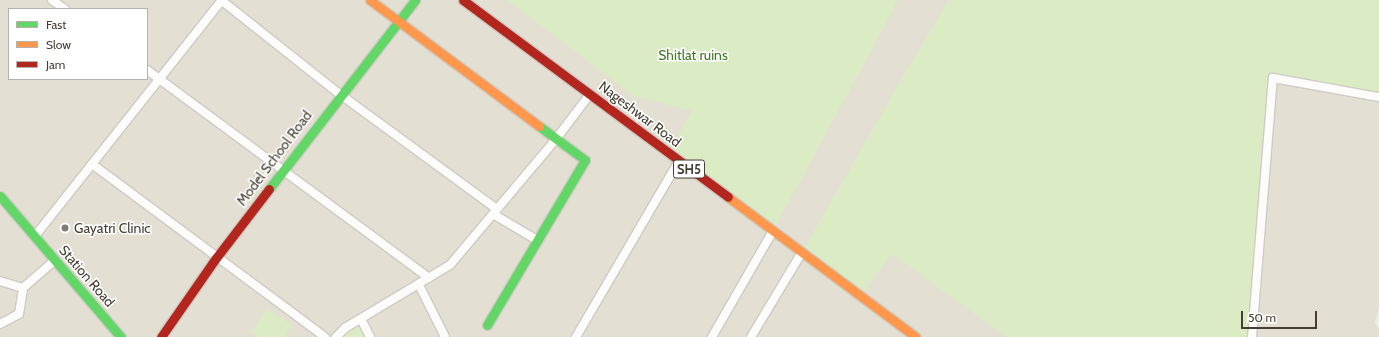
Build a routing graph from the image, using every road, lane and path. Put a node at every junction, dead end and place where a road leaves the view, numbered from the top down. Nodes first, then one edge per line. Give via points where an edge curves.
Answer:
1 (52, 0) edge
2 (222, 0) edge
3 (370, 0) edge
4 (415, 0) edge
5 (463, 0) edge
6 (64, 8) edge
7 (398, 21) junction
8 (148, 71) edge
9 (160, 79) junction
10 (590, 94) junction
11 (341, 95) junction
12 (1379, 97) edge
13 (556, 139) junction
14 (679, 160) junction
15 (92, 164) junction
16 (283, 170) junction
17 (0, 196) edge
18 (495, 211) junction
19 (773, 231) junction
20 (34, 236) junction
21 (537, 240) junction
22 (802, 252) junction
23 (216, 258) junction
24 (55, 260) junction
25 (429, 278) junction
26 (0, 281) edge
27 (419, 285) junction
28 (23, 288) junction
29 (361, 319) junction
30 (0, 324) edge
31 (487, 325) dead end
32 (121, 337) edge
33 (161, 337) edge
34 (325, 337) edge
35 (336, 337) edge
36 (370, 337) edge
37 (446, 337) edge
38 (576, 337) edge
39 (712, 337) edge
40 (751, 337) edge
41 (916, 337) edge
42 (1252, 337) edge

1 - 6 street
2 - 9 street
2 - 11 street
3 - 7 street
4 - 7 street, Model School Road
5 - 10 street, Nageshwar Road / SH5
7 - 11 street, Model School Road
7 - 13 street
8 - 9 street
9 - 15 street
9 - 16 street
10 - 13 street
10 - 14 street, Nageshwar Road / SH5
11 - 16 street, Model School Road
11 - 18 street
12 - 42 street via 1273,78
13 - 18 street
13 - 21 street via 584,160
14 - 19 street, Nageshwar Road / SH5
14 - 38 street
15 - 20 street
15 - 23 street
16 - 23 street, Model School Road
16 - 25 street
17 - 20 street, Station Road
18 - 21 street
18 - 25 street via 450,265
19 - 22 street, Nageshwar Road / SH5
19 - 39 street
20 - 24 street, Station Road
21 - 31 street
22 - 40 street
22 - 41 street, Nageshwar Road / SH5
23 - 33 street, Model School Road
23 - 34 street
24 - 28 street
24 - 32 street, Station Road
25 - 27 street
26 - 28 street
27 - 29 street
27 - 37 street
28 - 30 street via 19,314
29 - 35 street via 345,328
29 - 36 street

